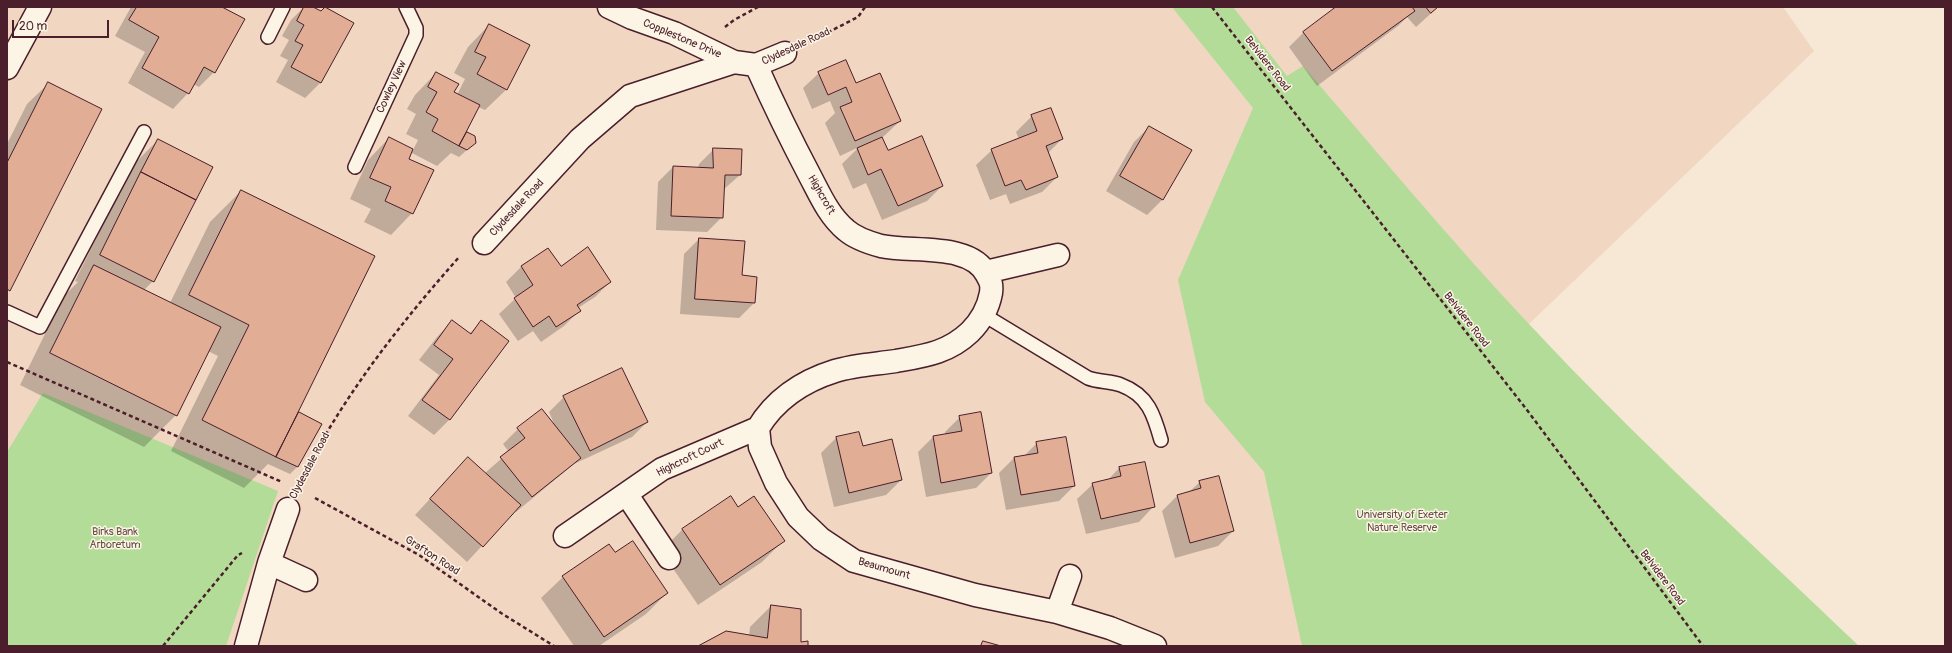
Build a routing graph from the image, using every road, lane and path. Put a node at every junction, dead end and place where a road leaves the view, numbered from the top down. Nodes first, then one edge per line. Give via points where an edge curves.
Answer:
1 (40, 7) edge
2 (283, 7) edge
3 (406, 7) edge
4 (609, 7) edge
5 (758, 7) edge
6 (865, 7) edge
7 (1212, 7) edge
8 (268, 37) dead end
9 (701, 46) junction
10 (785, 54) joint
11 (734, 62) junction
12 (756, 65) junction
13 (7, 67) edge
14 (144, 132) dead end
15 (355, 167) dead end
16 (484, 243) joint
17 (1058, 255) dead end
18 (986, 272) junction
19 (7, 312) edge
20 (984, 315) junction
21 (7, 362) edge
22 (758, 428) junction
23 (1161, 440) dead end
24 (297, 488) junction
25 (627, 495) junction
26 (288, 509) joint
27 (565, 536) dead end
28 (244, 551) dead end
29 (669, 558) dead end
30 (268, 563) junction
31 (1070, 576) dead end
32 (306, 580) dead end
33 (1057, 612) junction
34 (163, 646) edge
35 (246, 646) edge
36 (554, 646) edge
37 (1155, 646) edge
38 (1703, 646) edge

1 - 13 street
2 - 8 lane
3 - 15 lane, Cowley View via 416,28 416,35
4 - 9 street, Copplestone Drive
5 - 9 path via 734,20
6 - 10 path, Clydesdale Road via 858,17
7 - 38 path, Belvidere Road via 1527,410
9 - 11 street, Copplestone Drive
10 - 12 street, Clydesdale Road
11 - 12 street, Clydesdale Road
11 - 16 street, Clydesdale Road via 630,96 580,139
12 - 18 street, Highcroft via 780,120 831,215 846,231 882,246 964,256 978,263
14 - 19 lane via 40,328
16 - 24 path, Clydesdale Road via 476,244 463,252 417,305 361,379 314,453
17 - 18 street
18 - 20 street via 992,286
20 - 22 street via 960,341 932,355 835,371 794,390 767,414
20 - 23 lane via 1088,378 1097,382 1121,384 1144,398 1155,417
21 - 24 path, Grafton Road
22 - 25 street, Highcroft Court via 662,469
22 - 33 street, Beaumount via 760,447 776,483 798,517 821,539 854,561 975,595
24 - 26 path, Clydesdale Road
24 - 36 path, Grafton Road via 419,554 501,613
25 - 27 street, Highcroft Court
25 - 29 street
26 - 30 street, Clydesdale Road
28 - 34 path
30 - 32 street
30 - 35 street, Clydesdale Road
31 - 33 street
33 - 37 street, Beaumount via 1110,628

